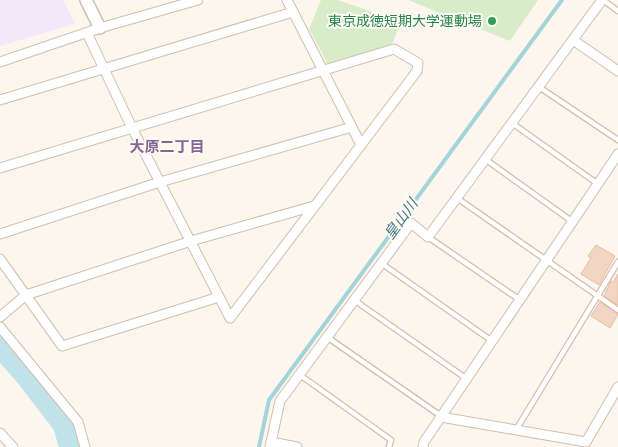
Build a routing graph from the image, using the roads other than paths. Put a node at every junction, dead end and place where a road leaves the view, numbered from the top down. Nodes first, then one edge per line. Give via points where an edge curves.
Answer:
1 (86, 0) edge
2 (198, 0) edge
3 (286, 0) edge
4 (602, 0) edge
5 (618, 11) edge
6 (293, 12) junction
7 (100, 28) junction
8 (87, 33) junction
9 (573, 40) junction
10 (0, 62) edge
11 (103, 68) junction
12 (323, 70) junction
13 (618, 71) edge
14 (539, 87) junction
15 (0, 100) edge
16 (512, 123) junction
17 (352, 127) junction
18 (132, 128) junction
19 (618, 140) edge
20 (361, 145) junction
21 (618, 154) edge
22 (485, 159) junction
23 (0, 168) edge
24 (160, 182) junction
25 (598, 184) junction
26 (457, 198) junction
27 (314, 206) junction
28 (573, 222) junction
29 (0, 234) edge
30 (428, 237) junction
31 (191, 241) junction
32 (0, 259) edge
33 (547, 260) junction
34 (618, 262) edge
35 (381, 263) junction
36 (26, 295) junction
37 (597, 296) junction
38 (220, 297) junction
39 (354, 300) junction
40 (520, 300) junction
41 (618, 310) edge
42 (0, 317) edge
43 (0, 327) edge
44 (327, 337) junction
45 (492, 341) junction
46 (300, 375) junction
47 (467, 379) junction
48 (618, 387) edge
49 (441, 417) junction
50 (516, 430) junction
51 (1, 438) edge
52 (271, 444) edge
53 (584, 445) edge
54 (13, 447) edge
55 (85, 447) edge
56 (297, 447) edge
57 (389, 447) edge
58 (423, 447) edge

1 - 7 street
2 - 7 street
3 - 6 street
4 - 5 lane
4 - 9 street
6 - 11 street
6 - 12 street
7 - 8 street
8 - 10 street
8 - 11 street
9 - 13 street
9 - 14 street
11 - 15 street
11 - 18 street
12 - 17 street
12 - 18 street
12 - 20 street via 394,49 418,63 417,71
14 - 16 street
14 - 19 lane
16 - 22 street
16 - 25 lane
17 - 20 street
17 - 24 street
18 - 23 street
18 - 24 street
20 - 27 street
21 - 25 street
22 - 26 street
22 - 28 lane
24 - 29 street
24 - 31 street
25 - 28 street
26 - 30 street
26 - 33 lane
27 - 31 street
27 - 38 street via 230,318
28 - 33 street
30 - 35 street via 411,223
30 - 40 lane
31 - 36 street
31 - 38 street
32 - 36 street
33 - 37 lane
33 - 40 street
34 - 37 lane
35 - 39 street
35 - 45 lane
36 - 38 street via 62,346
36 - 42 street
37 - 41 lane
37 - 50 lane
39 - 44 street
39 - 47 lane
40 - 45 street
43 - 55 street via 78,422
44 - 46 street
44 - 49 lane
45 - 47 street
46 - 52 street via 280,401
46 - 57 lane via 391,440
47 - 49 street
48 - 53 street
49 - 50 street
49 - 58 street
50 - 53 street
51 - 54 street
52 - 56 street

